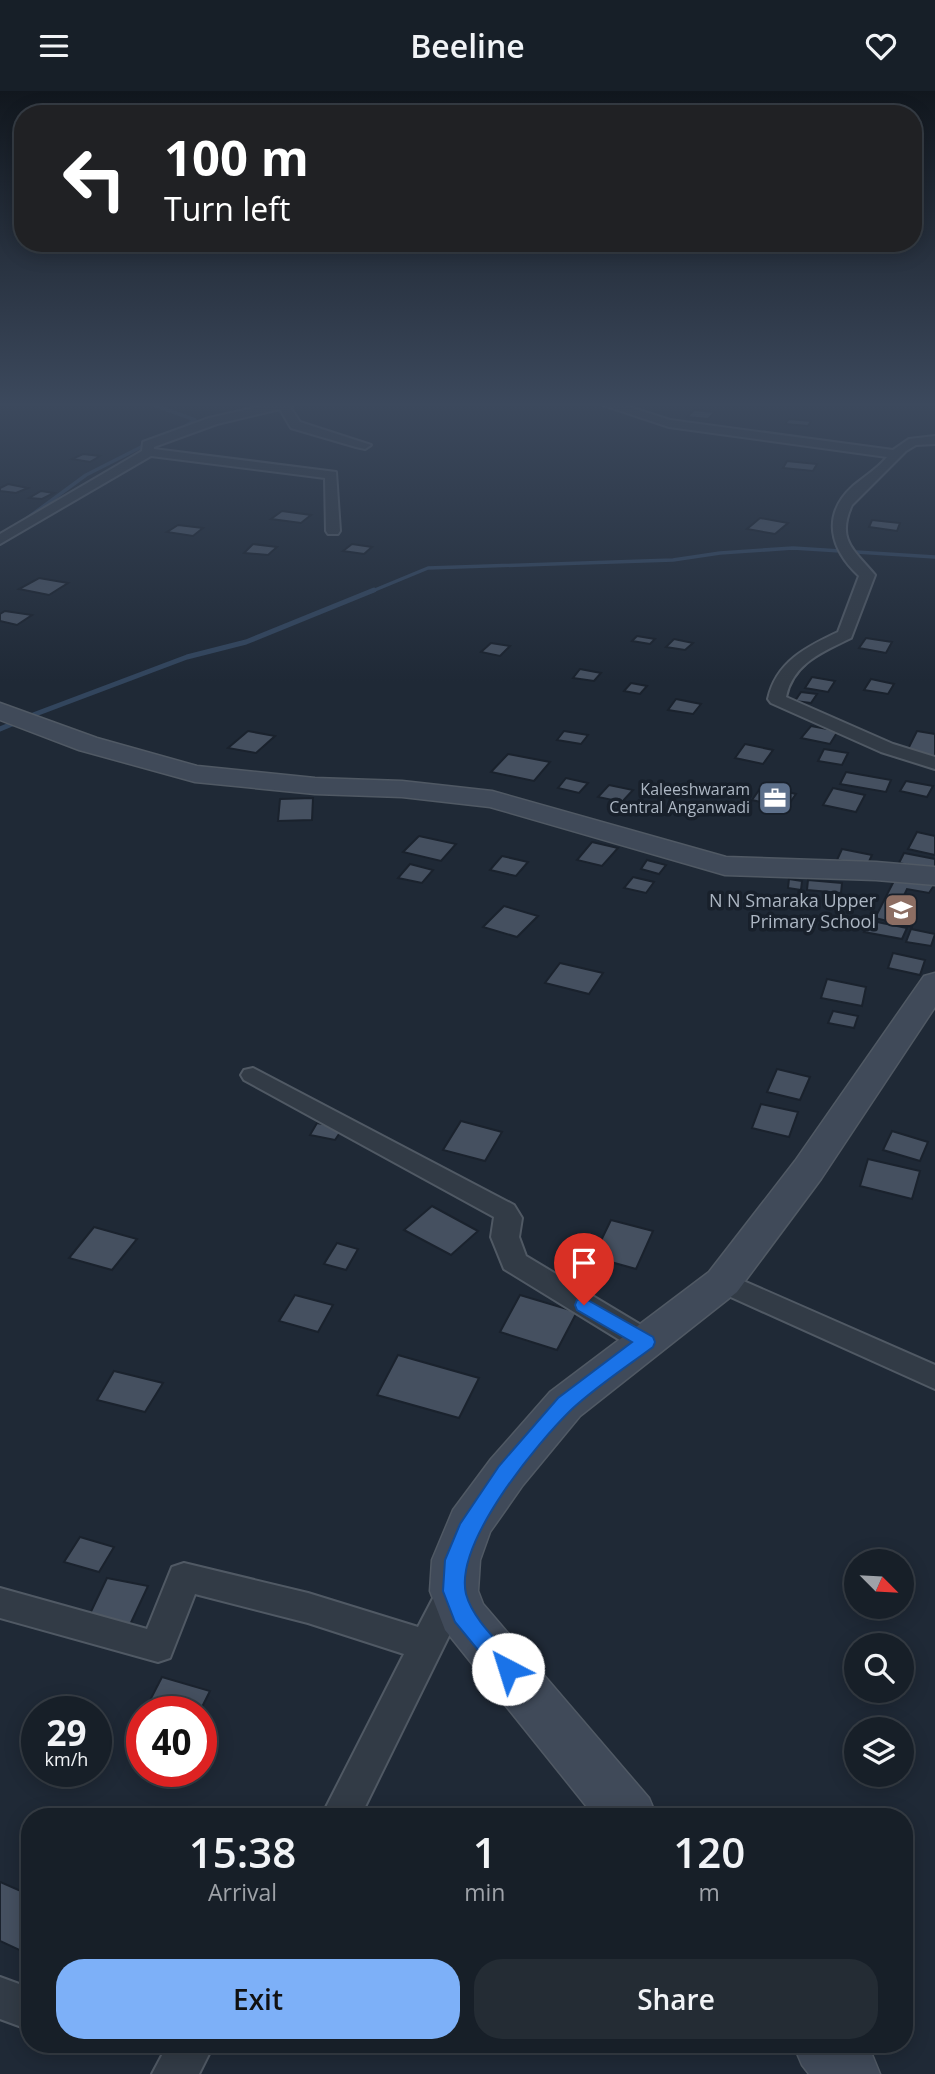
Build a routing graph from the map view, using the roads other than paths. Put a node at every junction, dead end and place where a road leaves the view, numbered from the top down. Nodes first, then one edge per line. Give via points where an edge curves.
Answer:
1 (74, 497) edge
2 (332, 497) edge
3 (852, 497) edge
4 (333, 530) dead end
5 (0, 540) edge
6 (0, 711) edge
7 (935, 763) edge
8 (935, 876) edge
9 (935, 983) edge
10 (253, 1075) dead end
11 (723, 1282) junction
12 (646, 1342) junction
13 (935, 1378) edge
14 (454, 1591) junction
15 (0, 1603) edge
16 (425, 1645) junction
17 (344, 1808) edge
18 (623, 1808) edge
19 (0, 1998) edge
20 (21, 2006) edge
21 (188, 2053) edge
22 (831, 2053) edge
23 (174, 2074) edge
24 (849, 2074) edge

1 - 5 street
2 - 4 street
3 - 7 street via 841,516 838,539 849,561 867,575 845,635 799,657 778,688 777,699 887,748
6 - 8 street via 88,744 195,773 492,799 725,866
9 - 11 street via 808,1170
10 - 12 street via 504,1211 508,1218 505,1237 514,1262
11 - 12 street
11 - 13 street
12 - 14 street via 565,1404 507,1472 470,1524 456,1560
14 - 16 street
14 - 18 street via 463,1615
15 - 16 street via 158,1647 184,1577 308,1608
16 - 17 street
19 - 20 street
21 - 23 street
22 - 24 street

